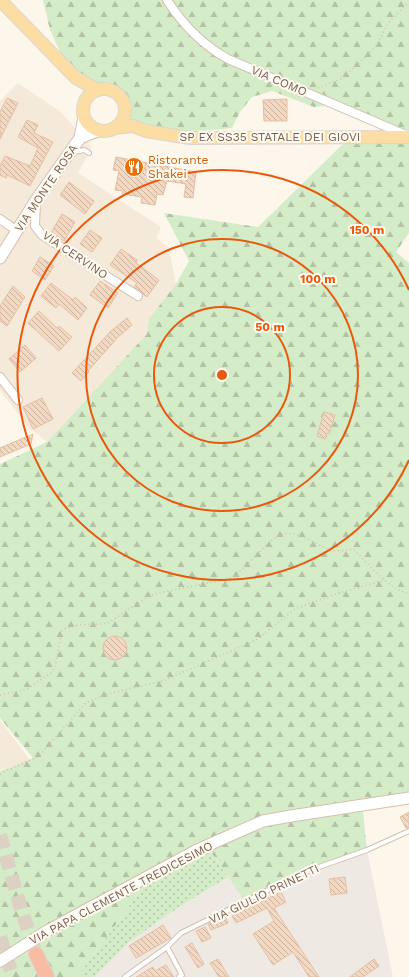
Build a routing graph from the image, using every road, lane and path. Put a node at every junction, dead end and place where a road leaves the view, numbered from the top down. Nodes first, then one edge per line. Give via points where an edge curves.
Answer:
1 (0, 0) edge
2 (167, 0) edge
3 (409, 2) edge
4 (76, 78) junction
5 (98, 90) junction
6 (303, 91) junction
7 (84, 104) junction
8 (125, 111) junction
9 (84, 117) junction
10 (133, 126) junction
11 (114, 128) junction
12 (100, 130) junction
13 (409, 137) edge
14 (80, 138) junction
15 (71, 152) junction
16 (90, 153) dead end
17 (36, 200) junction
18 (0, 219) edge
19 (17, 231) junction
20 (0, 258) edge
21 (138, 296) dead end
22 (0, 377) edge
23 (18, 400) dead end
24 (385, 580) junction
25 (409, 593) edge
26 (0, 695) edge
27 (0, 774) edge
28 (409, 798) edge
29 (409, 831) edge
30 (167, 947) junction
31 (36, 954) tunnel mouth
32 (0, 961) edge
33 (47, 977) edge
34 (125, 977) edge
35 (179, 977) edge

1 - 4 main road
2 - 6 street, VIA COMO via 196,36 214,51
3 - 6 path via 388,23 376,46 341,79
4 - 5 main road
4 - 7 main road
5 - 7 main road via 92,93
5 - 8 main road via 104,88 117,93 124,103
6 - 13 street, VIA COMO
7 - 9 main road
8 - 10 main road
8 - 11 main road via 124,118
9 - 12 main road via 94,128
9 - 14 street, VIA MONTE ROSA
10 - 11 main road, SP EX SS35 STATALE DEI GIOVI
10 - 13 main road, SP EX SS35 STATALE DEI GIOVI via 146,131 190,138
11 - 12 main road, SP EX SS35 STATALE DEI GIOVI
12 - 14 street, VIA MONTE ROSA
14 - 15 street, VIA MONTE ROSA
15 - 16 lane via 84,150
15 - 17 street, VIA MONTE ROSA
17 - 19 street, VIA MONTE ROSA
17 - 21 street, VIA CERVINO via 35,226 42,235
18 - 19 street
19 - 20 street, VIA MONTE ROSA
22 - 23 street
24 - 25 path via 401,592
24 - 26 path via 354,550 331,550 300,535 281,534 229,580 158,592 108,623 66,627 62,631 55,667 51,673 27,689
24 - 27 path via 295,609 256,640 163,681 107,694 86,703 39,756
28 - 32 street, VIA PAPA CLEMENTE TREDICESIMO via 263,821 197,850 47,931
29 - 30 lane, VIA GIULIO PRINETTI via 367,850 305,872 181,933
30 - 34 lane, VIA GIULIO PRINETTI
30 - 35 lane via 182,975
31 - 33 highway

